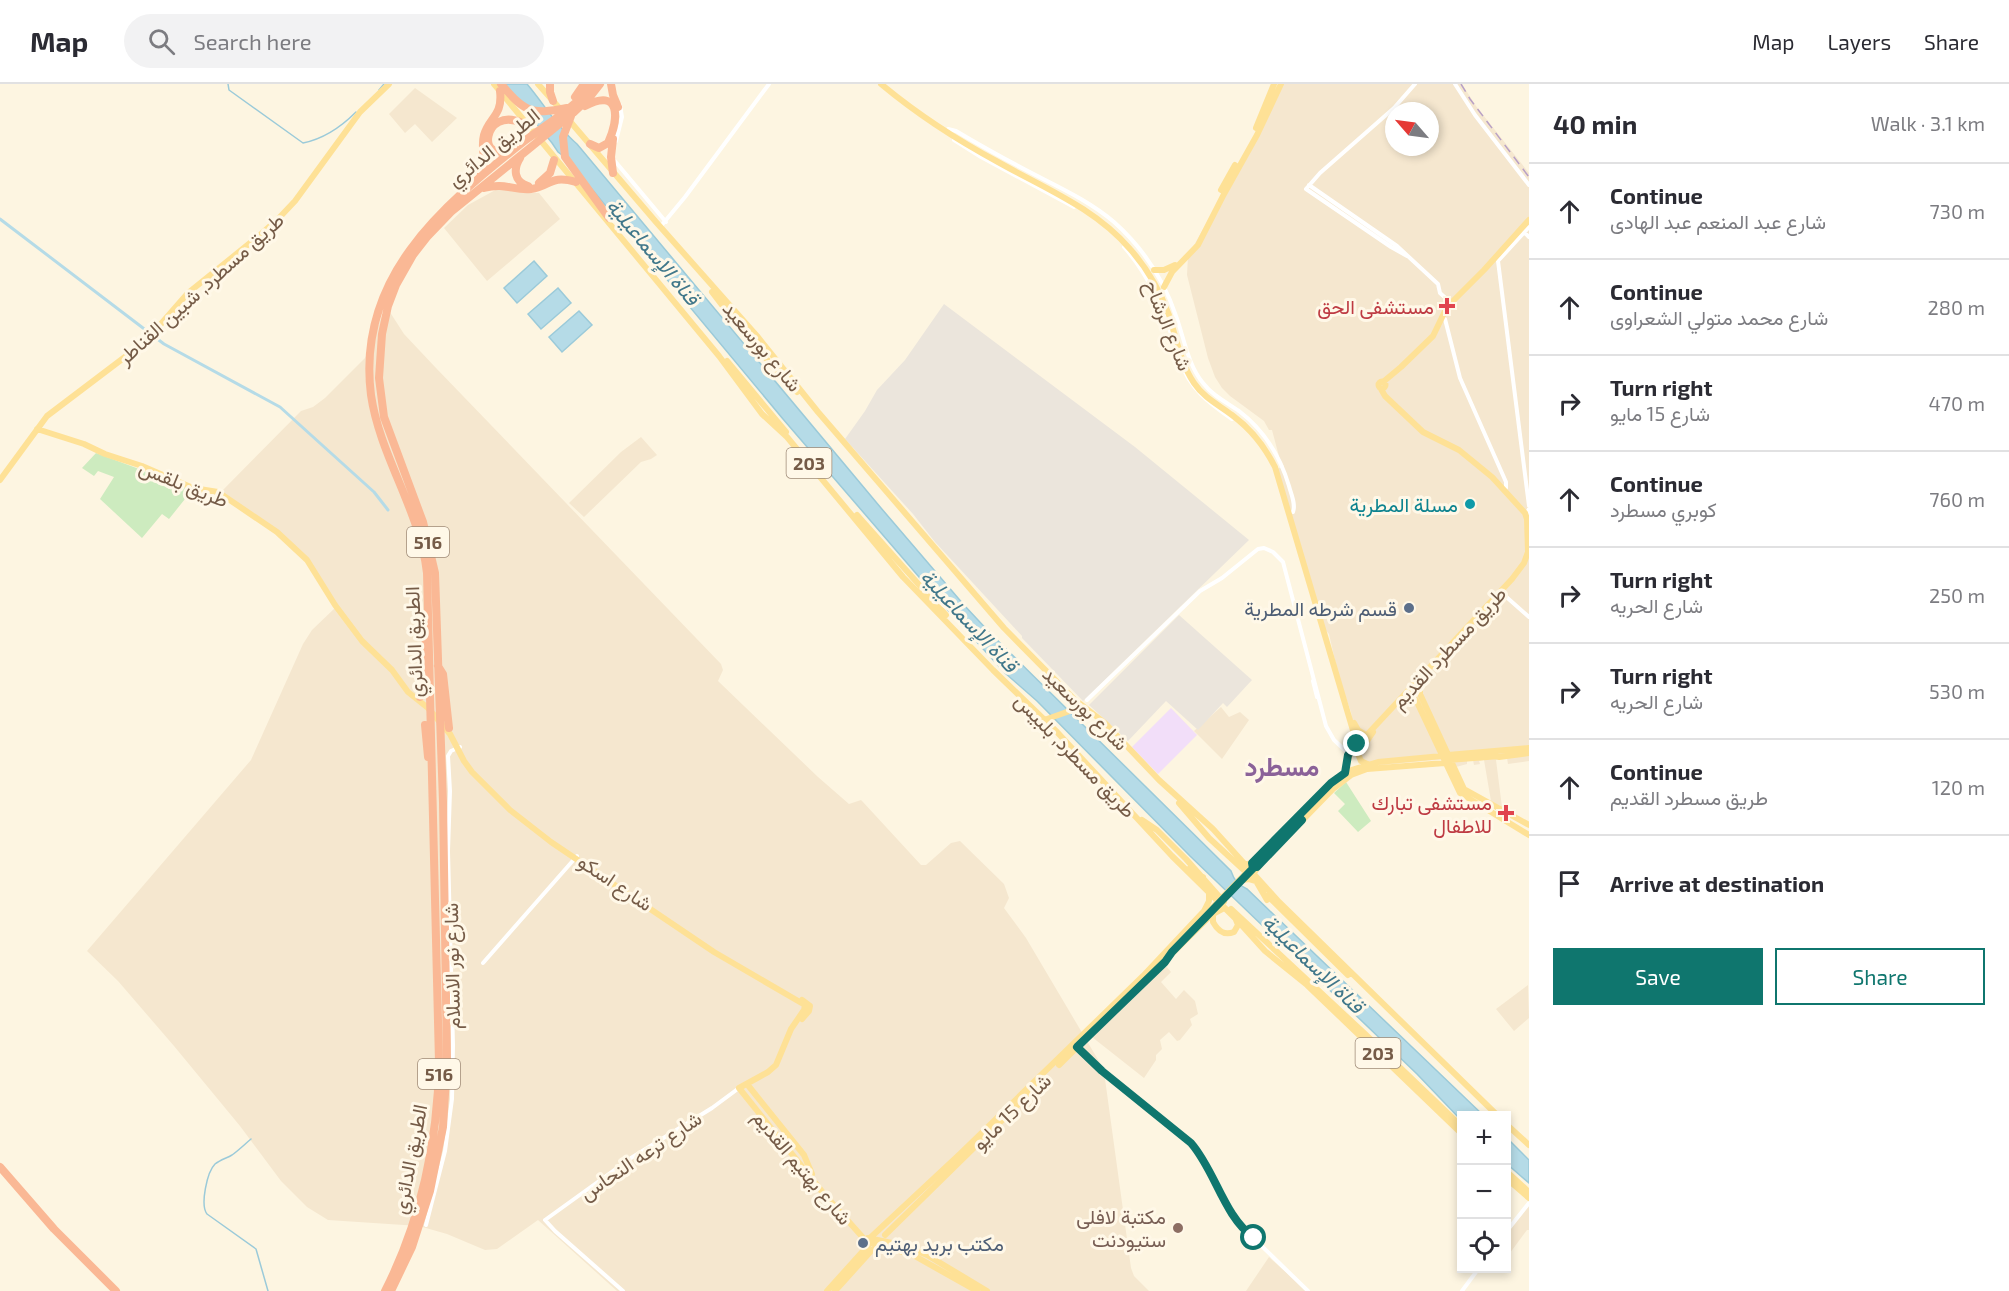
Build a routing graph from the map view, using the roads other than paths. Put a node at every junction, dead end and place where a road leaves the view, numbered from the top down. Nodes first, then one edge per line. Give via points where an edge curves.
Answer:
1 (389, 84) edge
2 (537, 84) edge
3 (550, 84) edge
4 (584, 84) edge
5 (593, 84) edge
6 (600, 84) edge
7 (612, 84) edge
8 (769, 84) edge
9 (883, 84) edge
10 (1274, 84) edge
11 (1281, 84) edge
12 (1415, 84) edge
13 (1455, 84) edge
14 (499, 87) edge
15 (553, 101) junction
16 (757, 101) junction
17 (573, 108) junction
18 (522, 123) junction
19 (579, 134) junction
20 (521, 144) junction
21 (590, 144) junction
22 (524, 154) junction
23 (554, 160) junction
24 (613, 173) junction
25 (575, 181) junction
26 (479, 185) junction
27 (1529, 185) edge
28 (609, 218) junction
29 (1529, 222) edge
30 (663, 226) junction
31 (1524, 232) junction
32 (1117, 233) junction
33 (1529, 237) edge
34 (1505, 247) junction
35 (1498, 258) junction
36 (1154, 270) junction
37 (1168, 273) junction
38 (1164, 287) junction
39 (1451, 303) junction
40 (1445, 319) junction
41 (753, 331) junction
42 (746, 337) junction
43 (761, 341) junction
44 (1180, 344) junction
45 (754, 346) junction
46 (1384, 385) junction
47 (377, 405) junction
48 (765, 411) junction
49 (38, 429) junction
50 (0, 480) edge
51 (1503, 487) junction
52 (1528, 510) edge
53 (1529, 560) edge
54 (898, 561) junction
55 (897, 570) junction
56 (908, 573) junction
57 (908, 582) junction
58 (1503, 594) junction
59 (1529, 617) edge
60 (429, 625) junction
61 (1324, 628) junction
62 (438, 666) junction
63 (400, 681) junction
64 (435, 688) junction
65 (1417, 694) dead end
66 (420, 697) junction
67 (1087, 700) dead end
68 (1077, 707) junction
69 (1048, 718) junction
70 (425, 725) dead end
71 (445, 727) junction
72 (1360, 734) junction
73 (1357, 744) junction
74 (459, 747) junction
75 (1529, 748) edge
76 (1529, 753) edge
77 (1346, 754) junction
78 (1499, 754) junction
79 (1360, 759) junction
80 (1445, 759) junction
81 (448, 761) junction
82 (1367, 764) junction
83 (1378, 765) junction
84 (1345, 773) junction
85 (433, 789) junction
86 (1303, 810) junction
87 (1302, 820) junction
88 (443, 823) junction
89 (1145, 824) junction
90 (1295, 825) junction
91 (1210, 826) junction
92 (1529, 830) edge
93 (1202, 831) junction
94 (1153, 834) junction
95 (1219, 835) junction
96 (1212, 841) junction
97 (575, 856) junction
98 (1251, 865) junction
99 (1253, 874) junction
100 (1204, 877) junction
101 (1243, 880) junction
102 (1232, 887) junction
103 (1207, 891) junction
104 (1208, 905) junction
105 (1220, 908) junction
106 (441, 910) junction
107 (1236, 919) junction
108 (1271, 945) junction
109 (1322, 949) junction
110 (1171, 951) junction
111 (1277, 951) junction
112 (1266, 952) junction
113 (1272, 958) junction
114 (1163, 960) junction
115 (482, 962) dead end
116 (808, 1006) joint
117 (1077, 1047) junction
118 (748, 1085) junction
119 (738, 1090) junction
120 (1488, 1111) edge
121 (1492, 1111) edge
122 (1457, 1123) edge
123 (1511, 1129) edge
124 (1457, 1130) edge
125 (1511, 1133) edge
126 (1529, 1147) edge
127 (0, 1167) edge
128 (0, 1174) edge
129 (1512, 1180) edge
130 (934, 1182) junction
131 (1529, 1192) edge
132 (1529, 1198) edge
133 (1529, 1203) edge
134 (420, 1223) junction
135 (1511, 1226) edge
136 (413, 1233) junction
137 (882, 1233) junction
138 (867, 1242) junction
139 (879, 1246) junction
140 (905, 1249) junction
141 (872, 1250) junction
142 (1476, 1273) edge
143 (968, 1289) edge
144 (1309, 1290) edge
145 (109, 1291) edge
146 (116, 1291) edge
147 (385, 1291) edge
148 (391, 1291) edge
149 (623, 1291) edge
150 (829, 1291) edge
151 (977, 1291) edge
152 (987, 1291) edge
153 (1462, 1291) edge

1 - 49 main road, طريق مسطرد, شبين القناطر via 351,118 285,212 188,293 152,334 59,406
2 - 15 main road, شارع بورسعيد
2 - 19 main road, شارع بورسعيد
3 - 15 highway
4 - 17 highway via 574,98
5 - 17 highway, الطريق الدائري / 516
6 - 17 highway, الطريق الدائري / 516
7 - 24 highway via 620,115 611,148
7 - 30 street via 622,117 613,154 615,163
8 - 16 street
9 - 32 main road, شارع الرشاح via 981,153 1082,208
10 - 37 main road via 1255,131 1196,242
11 - 37 main road via 1198,245
12 - 39 street via 1308,187 1383,235 1438,284
13 - 27 street
14 - 17 highway via 529,110
14 - 18 main road
14 - 25 main road, طريق مسطرد, بلبيس / 203
14 - 26 highway via 501,103 484,134 485,162
14 - 28 main road, طريق مسطرد, بلبيس / 203
15 - 19 main road, شارع بورسعيد
16 - 30 street
16 - 30 street
17 - 20 highway, الطريق الدائري / 516
17 - 21 highway via 602,100 615,109 608,143 599,148
17 - 22 highway, الطريق الدائري / 516
17 - 28 highway via 564,132 564,154
18 - 20 highway via 500,122 487,137 490,147 499,152
18 - 23 main road
19 - 21 main road, شارع بورسعيد
19 - 42 main road, شارع بورسعيد
20 - 26 highway, الطريق الدائري / 516
21 - 24 main road, شارع بورسعيد
22 - 23 highway via 517,162 516,176 529,186 547,176
22 - 26 highway, الطريق الدائري / 516
23 - 25 main road
24 - 30 main road, شارع بورسعيد
25 - 26 highway via 555,180 529,190
25 - 48 main road, طريق مسطرد, بلبيس / 203
26 - 47 highway, الطريق الدائري / 516 via 444,209 403,259 385,303
28 - 48 main road, طريق مسطرد, بلبيس / 203
29 - 31 street
29 - 34 main road
30 - 41 main road, شارع بورسعيد
31 - 33 street
31 - 35 street
32 - 36 street via 1140,249
32 - 44 main road, شارع الرشاح via 1154,282
34 - 35 main road
34 - 39 main road
35 - 40 main road via 1451,307
35 - 52 street
36 - 37 main road
36 - 38 street
37 - 38 main road
38 - 44 street
39 - 46 main road via 1433,336
40 - 46 main road via 1435,338
40 - 51 street via 1460,378 1506,482
41 - 42 main road via 751,338
41 - 43 main road, شارع بورسعيد
42 - 45 main road, شارع بورسعيد
43 - 45 main road via 755,341
43 - 91 main road, شارع بورسعيد via 1004,628
44 - 61 main road, شارع الرشاح via 1202,387 1245,421 1270,450 1293,512
44 - 61 main road, شارع الرشاح via 1196,386 1247,427 1268,454 1278,475
45 - 68 main road, شارع بورسعيد via 981,608
46 - 51 main road via 1389,396 1418,425 1459,450
47 - 60 highway, الطريق الدائري / 516 via 385,447 423,551
47 - 62 highway, الطريق الدائري / 516 via 433,558
48 - 54 main road, طريق مسطرد, بلبيس / 203
48 - 55 main road, طريق مسطرد, بلبيس / 203
49 - 50 main road, طريق مسطرد, شبين القناطر
49 - 63 main road, طريق بلقس via 193,488 220,493 277,532 312,567 357,634
51 - 52 main road
51 - 72 main road, طريق مسطرد القديم via 1526,516 1529,549 1524,563
53 - 58 main road, طريق مسطرد القديم
54 - 55 main road via 903,569
54 - 56 main road, طريق مسطرد, بلبيس / 203
55 - 57 main road, طريق مسطرد, بلبيس / 203
56 - 57 main road via 904,575
56 - 69 main road, طريق مسطرد, بلبيس / 203 via 994,669
57 - 89 main road, طريق مسطرد, بلبيس / 203
58 - 59 street
58 - 79 main road, طريق مسطرد القديم via 1378,726 1359,751
60 - 64 highway, الطريق الدائري / 516
60 - 66 highway
61 - 72 main road
62 - 64 highway, الطريق الدائري / 516
62 - 71 highway via 444,676
63 - 66 main road
63 - 71 main road
64 - 71 highway, الطريق الدائري / 516
64 - 85 highway, الطريق الدائري / 516
65 - 80 main road
66 - 71 main road
67 - 77 street via 1198,595 1256,550 1265,549 1276,553 1283,562 1328,730
68 - 69 main road
68 - 93 main road, شارع بورسعيد via 1103,725
69 - 89 main road, طريق مسطرد, بلبيس / 203
70 - 85 highway
71 - 74 main road, شارع اسكو
71 - 88 highway, الطريق الدائري / 516
72 - 73 main road, طريق مسطرد القديم
72 - 73 main road
73 - 77 main road, طريق مسطرد القديم
74 - 81 street via 450,752
74 - 97 main road, شارع اسكو via 472,772 506,806
75 - 78 main road
76 - 78 main road
77 - 79 main road via 1354,763
77 - 84 main road, طريق مسطرد القديم
78 - 80 main road
79 - 82 main road
80 - 83 main road
80 - 92 main road via 1460,794
81 - 88 highway
81 - 134 street, شارع نور الاسلام via 452,1099 445,1151
82 - 83 main road
82 - 84 main road
83 - 87 main road via 1343,779
84 - 86 main road
85 - 106 highway, الطريق الدائري / 516
86 - 90 main road
86 - 98 main road
87 - 90 main road
87 - 98 main road
88 - 106 highway, الطريق الدائري / 516
89 - 94 main road, 203
89 - 100 main road via 1157,830
89 - 102 main road via 1211,889
90 - 101 main road
90 - 102 main road
91 - 93 main road via 1208,832
91 - 95 main road, شارع بورسعيد
93 - 96 main road, شارع بورسعيد
94 - 100 main road, 203 via 1192,872
94 - 103 main road, 203
95 - 96 main road via 1213,834
95 - 98 main road, شارع بورسعيد
96 - 109 main road, شارع بورسعيد
97 - 115 street
97 - 116 main road, شارع اسكو via 750,974
98 - 99 main road
98 - 99 main road, شارع بورسعيد
99 - 121 main road, شارع بورسعيد
100 - 103 main road via 1200,879
100 - 108 main road, 203 via 1225,903
101 - 105 main road
101 - 109 main road via 1257,882 1271,905
102 - 110 main road
103 - 104 main road
103 - 105 main road, 203
104 - 105 main road via 1215,903
104 - 114 main road, شارع 15 مايو
105 - 107 main road, 203
105 - 107 main road via 1213,914 1214,925 1223,933 1234,932
105 - 110 main road
105 - 114 main road, شارع 15 مايو
106 - 134 highway, الطريق الدائري / 516 via 446,1105 437,1160
107 - 112 main road, 203
108 - 111 main road, 203
108 - 112 main road
109 - 120 main road, شارع بورسعيد
110 - 114 main road
111 - 113 main road
111 - 122 main road, 203
112 - 113 main road, 203
113 - 124 main road, 203 via 1307,985
114 - 117 main road, شارع 15 مايو
114 - 130 main road, شارع 15 مايو
116 - 118 main road, شارع ترعه النحاس via 791,1029 775,1071
117 - 130 main road, شارع 15 مايو
117 - 144 street via 1198,1147 1244,1228 1261,1240
118 - 119 main road, شارع ترعه النحاس
118 - 138 main road, شارع بهتيم القديم
119 - 138 main road, شارع بهتيم القديم
119 - 149 street, شارع ترعه النحاس via 631,1158 545,1220
123 - 126 main road
125 - 126 main road
127 - 146 highway
128 - 145 highway
129 - 131 main road
129 - 132 main road
130 - 137 main road, شارع 15 مايو via 921,1189
130 - 150 main road via 873,1240
133 - 135 street
134 - 136 highway, الطريق الدائري / 516
136 - 147 highway, الطريق الدائري / 516
136 - 148 highway, الطريق الدائري / 516
137 - 138 main road, شارع 15 مايو
137 - 140 main road via 888,1241
138 - 139 main road, شارع بهتيم القديم
138 - 140 main road, شارع بهتيم القديم
138 - 141 main road
138 - 150 main road, شارع 15 مايو
139 - 140 main road, شارع بهتيم القديم
139 - 141 main road
140 - 143 main road
140 - 152 main road via 927,1255
141 - 150 main road
142 - 153 street
143 - 151 main road

